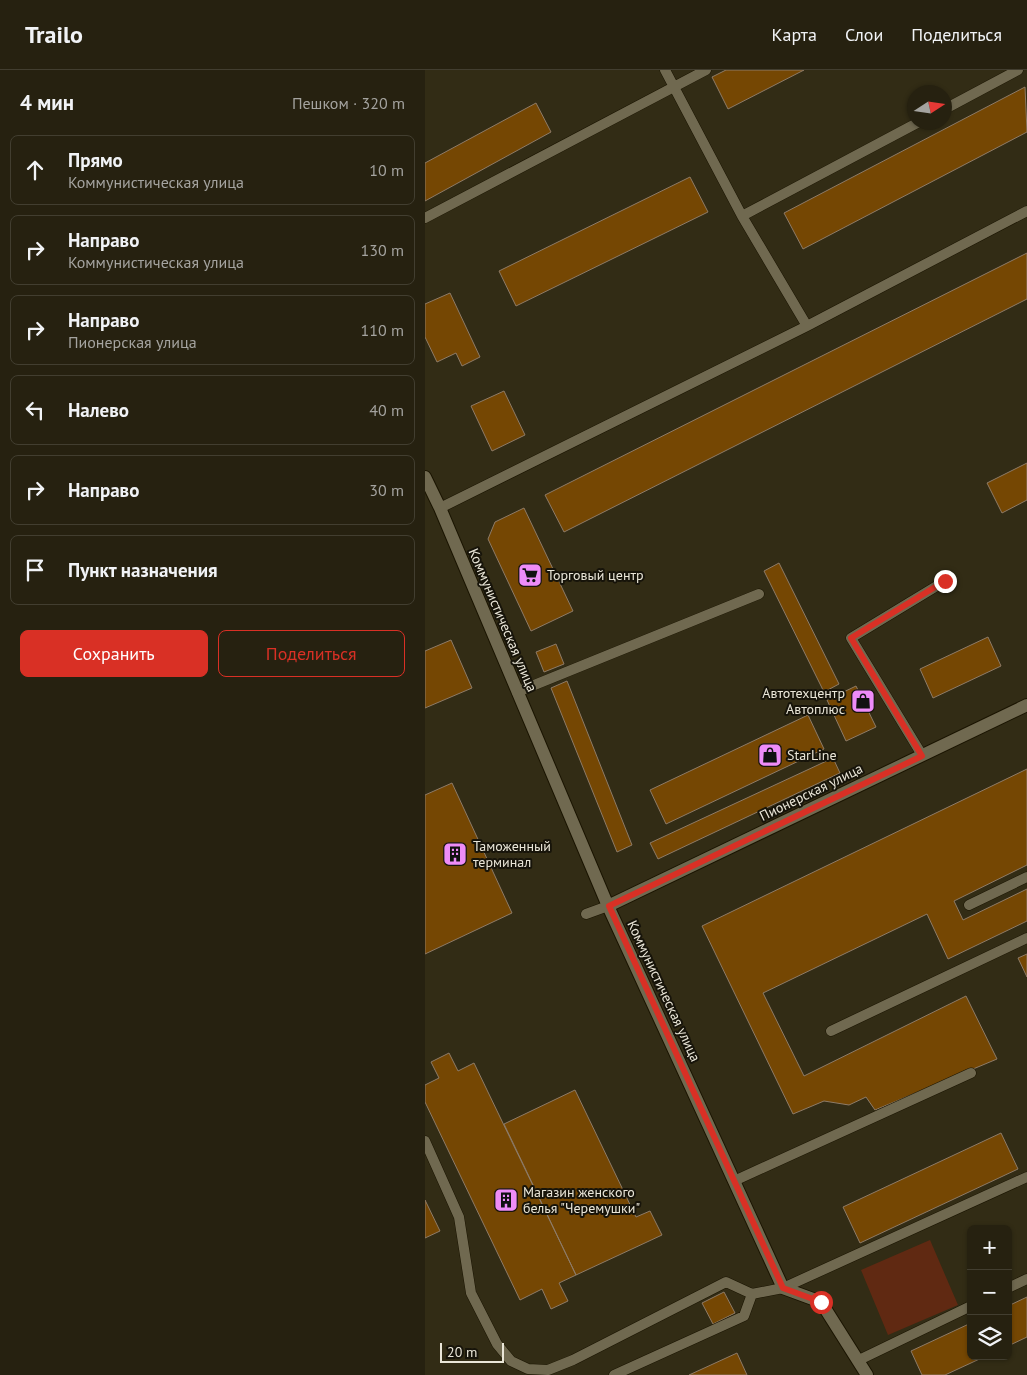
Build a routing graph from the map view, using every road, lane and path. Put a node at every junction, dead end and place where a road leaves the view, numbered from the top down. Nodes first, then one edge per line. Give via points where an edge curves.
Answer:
1 (665, 70) edge
2 (706, 70) edge
3 (1018, 70) edge
4 (674, 87) junction
5 (952, 105) edge
6 (907, 128) edge
7 (1027, 210) edge
8 (742, 216) junction
9 (425, 218) edge
10 (807, 326) junction
11 (425, 477) edge
12 (440, 508) junction
13 (945, 581) dead end
14 (759, 594) dead end
15 (517, 692) junction
16 (1027, 705) edge
17 (922, 756) junction
18 (1027, 877) edge
19 (969, 905) dead end
20 (609, 906) junction
21 (587, 914) dead end
22 (1027, 938) edge
23 (831, 1031) dead end
24 (971, 1073) dead end
25 (425, 1141) edge
26 (1027, 1177) edge
27 (734, 1181) junction
28 (1027, 1279) edge
29 (1012, 1286) edge
30 (783, 1288) junction
31 (752, 1294) junction
32 (967, 1308) edge
33 (859, 1360) junction
34 (614, 1375) edge
35 (867, 1375) edge

1 - 4 lane
2 - 4 lane
3 - 5 lane
4 - 8 lane
4 - 9 lane
6 - 8 lane
7 - 10 lane
8 - 10 lane
10 - 12 lane
11 - 12 street, Коммунистическая улица
12 - 15 street, Коммунистическая улица
13 - 17 lane via 851,638
14 - 15 lane
15 - 20 street, Коммунистическая улица
16 - 17 street, Пионерская улица
17 - 20 street, Пионерская улица
18 - 19 lane
20 - 21 lane
20 - 27 street, Коммунистическая улица
22 - 23 lane
24 - 27 lane
25 - 31 lane via 459,1217 471,1293 497,1344 511,1361 528,1368 548,1370 726,1282
26 - 30 lane
27 - 30 street, Коммунистическая улица
28 - 29 lane
30 - 31 lane
30 - 33 street via 821,1302
31 - 34 lane via 744,1316
32 - 33 lane
33 - 35 street

